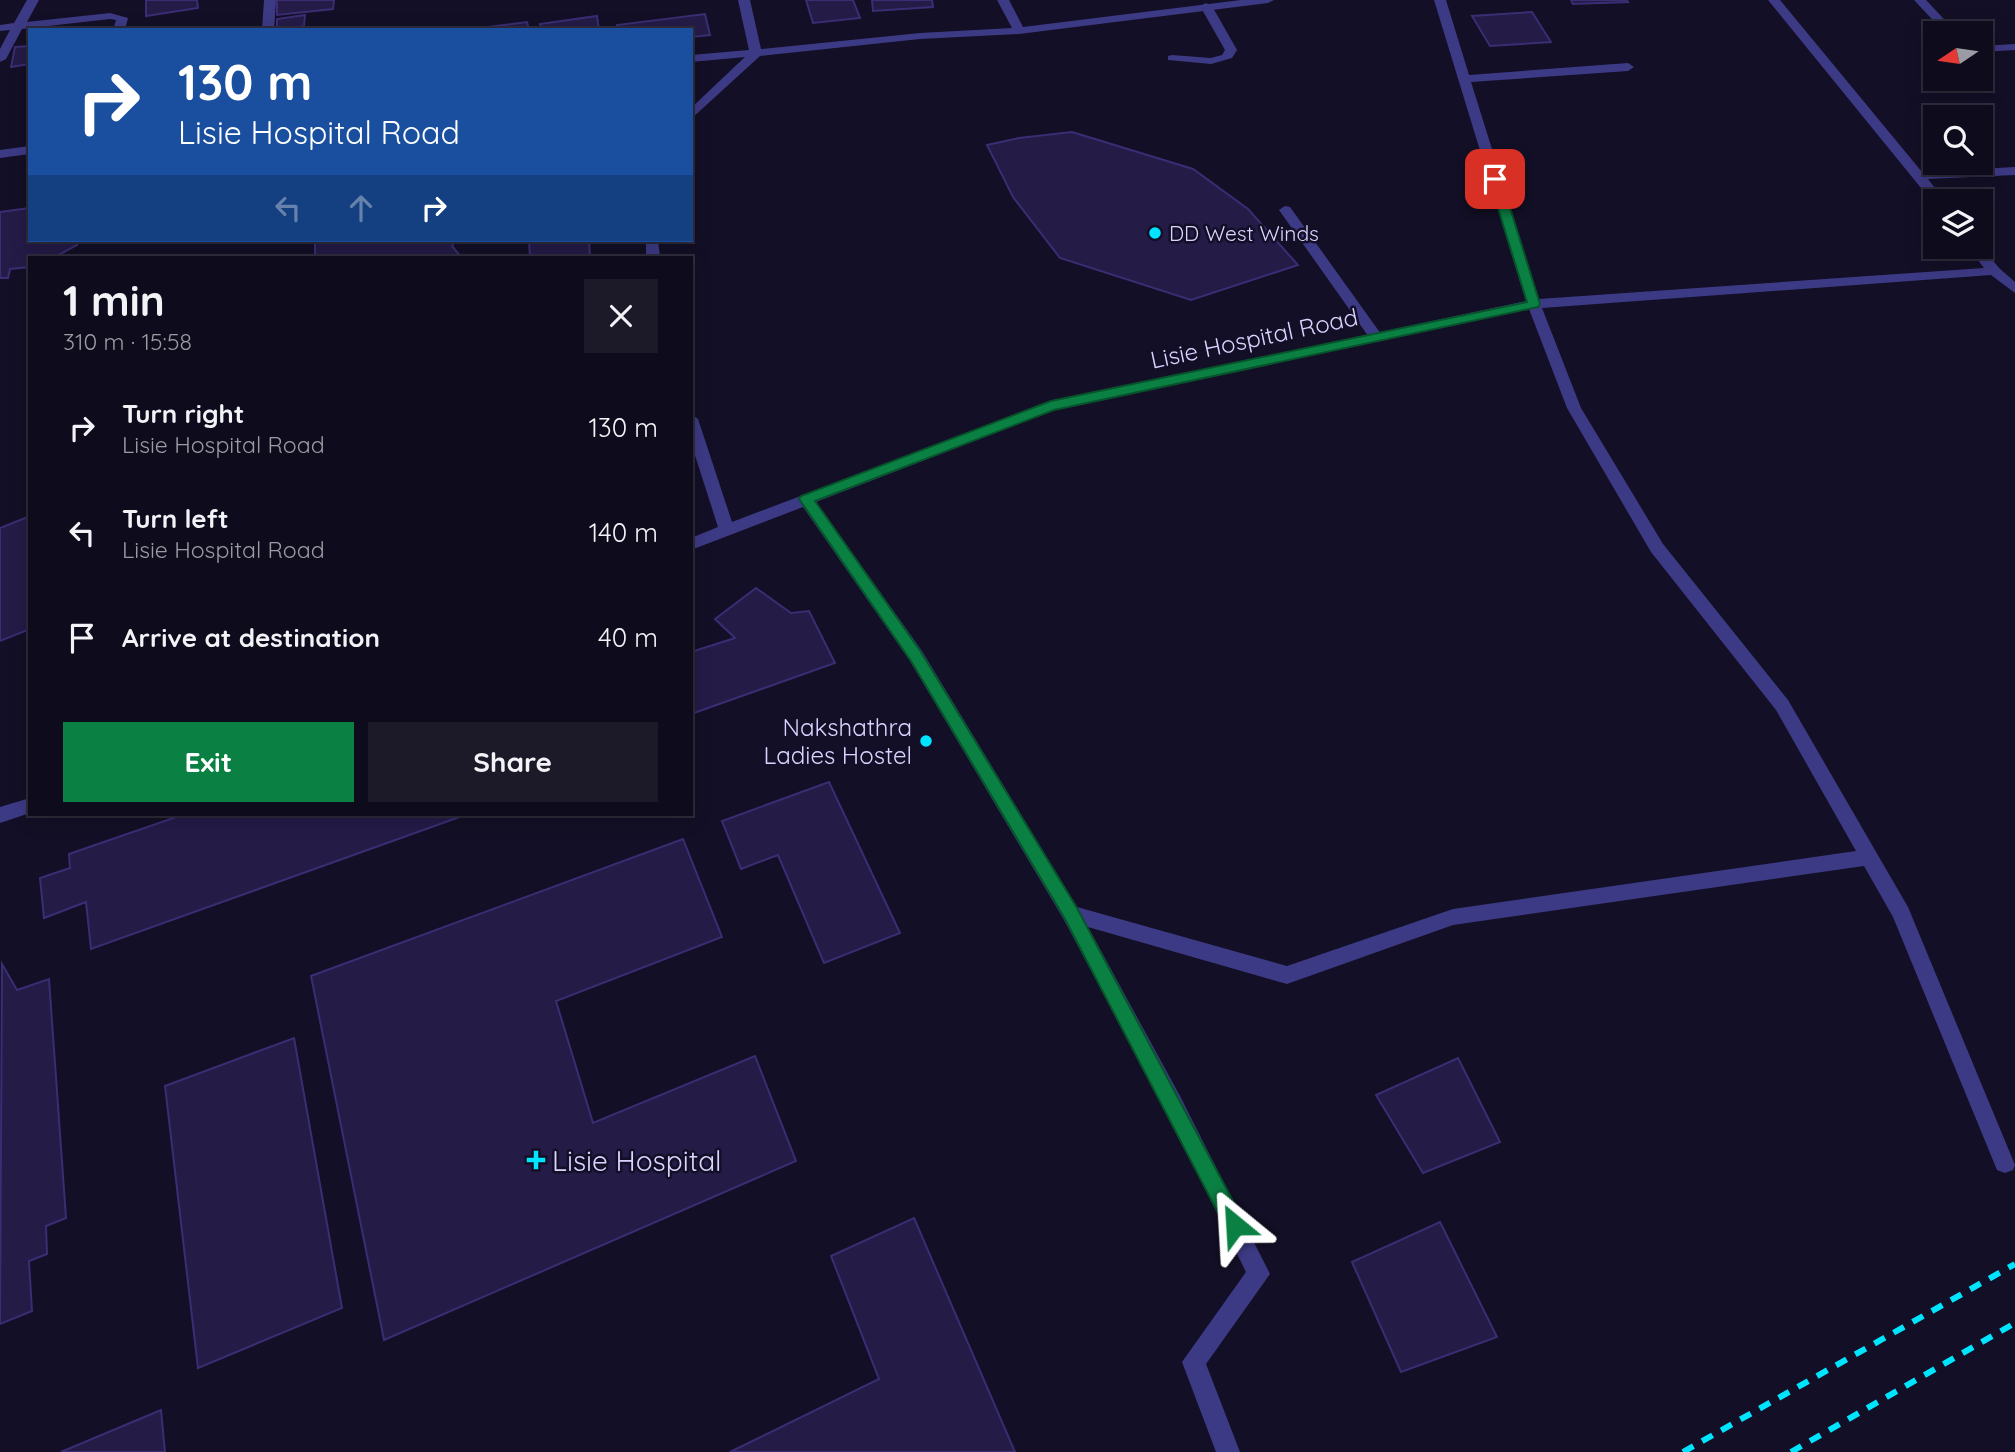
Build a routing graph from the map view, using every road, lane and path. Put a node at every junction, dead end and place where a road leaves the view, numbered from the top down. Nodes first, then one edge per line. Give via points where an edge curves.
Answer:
1 (33, 0) edge
2 (270, 0) edge
3 (744, 0) edge
4 (1003, 0) edge
5 (1268, 0) edge
6 (1440, 0) edge
7 (1774, 0) edge
8 (1920, 0) edge
9 (1229, 1) edge
10 (1206, 6) junction
11 (1940, 21) edge
12 (20, 26) junction
13 (0, 28) edge
14 (120, 28) edge
15 (268, 28) edge
16 (1020, 31) junction
17 (2015, 47) edge
18 (1993, 49) edge
19 (756, 53) junction
20 (1172, 58) dead end
21 (0, 59) edge
22 (693, 59) edge
23 (1628, 67) dead end
24 (1465, 79) junction
25 (693, 113) edge
26 (28, 150) edge
27 (0, 154) edge
28 (2015, 171) edge
29 (1918, 176) junction
30 (1929, 189) edge
31 (1285, 210) dead end
32 (1984, 259) edge
33 (2015, 270) edge
34 (1994, 271) junction
35 (2015, 289) edge
36 (1534, 304) junction
37 (1376, 337) junction
38 (693, 425) edge
39 (806, 499) junction
40 (727, 530) junction
41 (693, 543) edge
42 (28, 806) edge
43 (0, 815) edge
44 (1869, 857) junction
45 (1071, 914) junction
46 (2005, 1163) dead end
47 (1228, 1452) edge

1 - 12 street
2 - 15 street
3 - 19 street
4 - 16 street
5 - 9 street
6 - 24 street
7 - 29 street
8 - 11 street
9 - 10 street
10 - 16 street
10 - 20 street via 1231,50 1226,58
12 - 13 street
12 - 14 street via 110,16 122,18
12 - 21 street
16 - 19 street
17 - 18 street
19 - 22 street
19 - 25 street
23 - 24 street
24 - 36 street
26 - 27 street
28 - 29 street
29 - 30 street
31 - 37 street
32 - 34 street
33 - 34 street, Lisie Hospital Road
34 - 35 street
34 - 36 street, Lisie Hospital Road
36 - 37 street, Lisie Hospital Road
36 - 44 street via 1574,408 1657,548 1782,705
37 - 39 street, Lisie Hospital Road via 1051,406
38 - 40 street
39 - 40 street, Lisie Hospital Road
39 - 45 street via 916,656
40 - 41 street, Lisie Hospital Road
42 - 43 street
44 - 45 street via 1452,917 1287,975
44 - 46 street via 1901,913
45 - 47 street via 1259,1274 1194,1362

